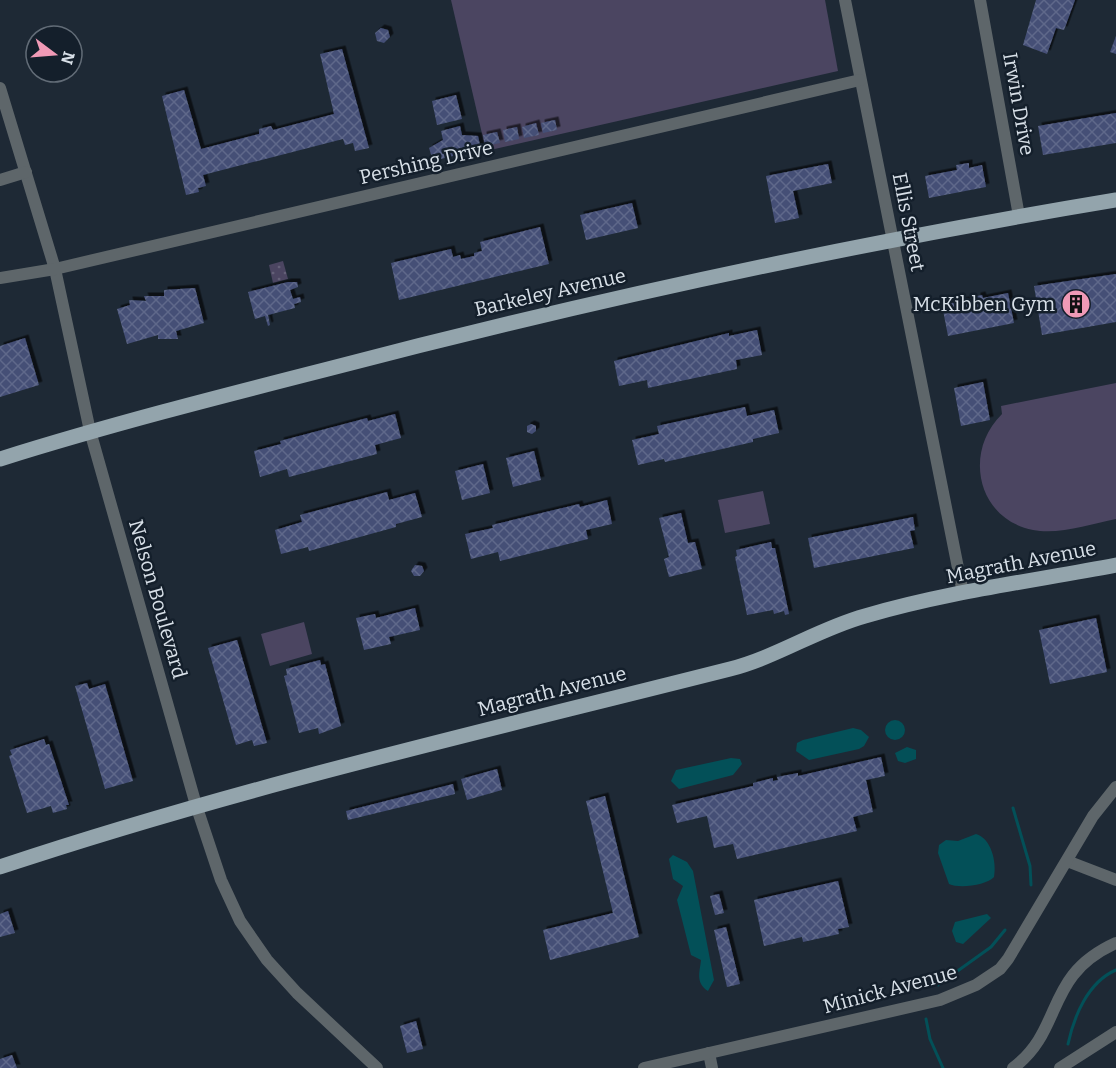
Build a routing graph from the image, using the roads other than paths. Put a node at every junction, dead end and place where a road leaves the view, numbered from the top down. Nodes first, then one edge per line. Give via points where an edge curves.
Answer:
1 (845, 0) edge
2 (980, 0) edge
3 (860, 80) junction
4 (0, 88) edge
5 (26, 172) junction
6 (0, 180) edge
7 (1116, 200) edge
8 (1019, 216) junction
9 (892, 239) junction
10 (55, 269) junction
11 (0, 278) edge
12 (90, 430) junction
13 (0, 459) edge
14 (1116, 566) edge
15 (963, 593) junction
16 (1116, 787) edge
17 (196, 805) junction
18 (1067, 861) junction
19 (0, 867) edge
20 (1116, 880) edge
21 (1116, 943) edge
22 (1116, 1032) edge
23 (709, 1053) junction
24 (377, 1068) edge
25 (644, 1068) edge
26 (712, 1068) edge
27 (1013, 1068) edge
28 (1060, 1068) edge

1 - 3 street, Ellis Street
2 - 8 street, Irwin Drive
3 - 9 street, Ellis Street
3 - 10 street, Pershing Drive
4 - 5 street, Nelson Boulevard
5 - 6 street
5 - 10 street, Nelson Boulevard
7 - 8 main road, Barkeley Avenue
8 - 9 main road, Barkeley Avenue
9 - 12 main road, Barkeley Avenue via 471,331
9 - 15 street, Ellis Street
10 - 11 street, Pershing Drive
10 - 12 street, Nelson Boulevard
12 - 13 main road, Barkeley Avenue
12 - 17 street, Nelson Boulevard
14 - 15 main road, Magrath Avenue
15 - 17 main road, Magrath Avenue via 838,624 735,668
16 - 18 street, Minick Avenue via 1093,816
17 - 19 main road, Magrath Avenue
17 - 24 street, Nelson Boulevard via 228,897 260,950 297,993
18 - 20 street
18 - 23 street, Minick Avenue via 1016,949 1000,969 976,985 940,1000
21 - 27 street via 1086,959 1072,972 1043,1033
22 - 28 street
23 - 25 street, Minick Avenue
23 - 26 street

